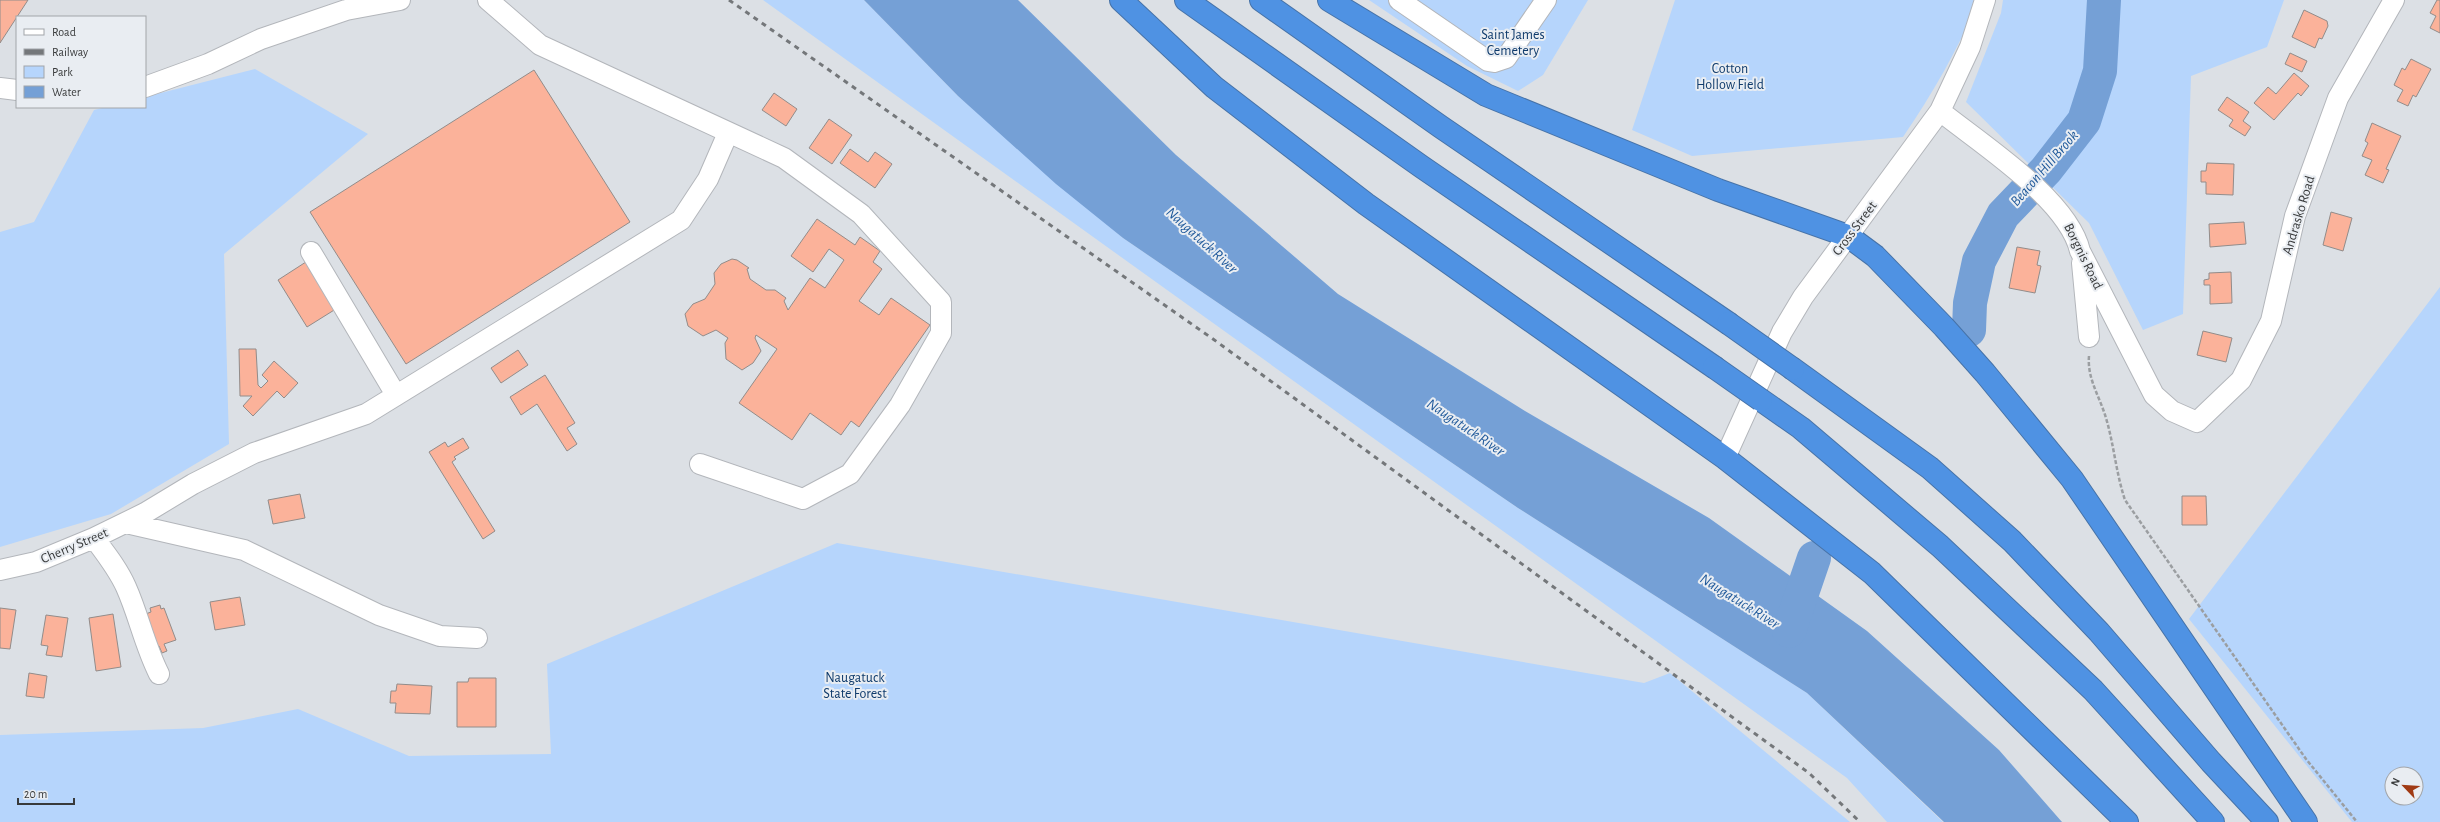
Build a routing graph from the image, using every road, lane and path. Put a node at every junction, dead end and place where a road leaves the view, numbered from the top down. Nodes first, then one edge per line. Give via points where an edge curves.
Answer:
1 (400, 0) edge
2 (488, 0) edge
3 (1121, 0) edge
4 (1186, 0) edge
5 (1261, 0) edge
6 (1329, 0) edge
7 (1399, 0) edge
8 (1546, 0) edge
9 (1985, 0) edge
10 (2394, 0) edge
11 (146, 87) edge
12 (0, 88) edge
13 (16, 90) edge
14 (1940, 111) junction
15 (728, 133) junction
16 (1848, 236) junction
17 (2080, 251) junction
18 (311, 252) dead end
19 (2089, 338) joint
20 (396, 395) junction
21 (2197, 422) joint
22 (1725, 458) junction
23 (700, 464) dead end
24 (126, 523) junction
25 (94, 538) junction
26 (0, 570) edge
27 (477, 638) dead end
28 (159, 674) dead end
29 (2127, 822) edge
30 (2213, 822) edge
31 (2267, 822) edge
32 (2306, 822) edge
33 (2357, 822) edge

1 - 11 street via 346,10 261,39 208,64
2 - 15 street via 540,45
3 - 22 highway via 1214,87 1366,204
4 - 30 highway, bridge via 1409,158 1801,428 1940,546 2093,690
5 - 31 highway, bridge via 1441,127 1728,323 1930,468 2012,541 2099,632 2211,762
6 - 16 highway via 1486,95 1718,190
7 - 8 street via 1494,62 1506,58
9 - 14 street, Cross Street via 1970,47
10 - 21 street, Andrasko Road via 2338,98 2295,216 2270,321 2241,380
12 - 13 street
14 - 16 street, Cross Street
14 - 17 street, Borgnis Road via 2045,197 2077,236
15 - 20 street, Cherry Street via 708,179 681,220
15 - 23 street via 784,158 861,214 941,302 941,333 900,405 850,474 803,499
16 - 22 street, Cross Street via 1803,297 1782,332
16 - 32 highway via 1875,256 1944,327 2072,479
17 - 19 street
17 - 21 street, Borgnis Road via 2154,395 2172,411
18 - 20 street
19 - 33 path via 2090,375 2106,417 2125,500 2306,760
20 - 24 street, Cherry Street via 366,414 254,453 193,484
22 - 29 highway via 1872,573
24 - 25 street, Cherry Street
24 - 27 street via 244,550 379,615 440,636
25 - 26 street, Cherry Street via 36,562
25 - 28 street via 114,564 126,588 148,653

